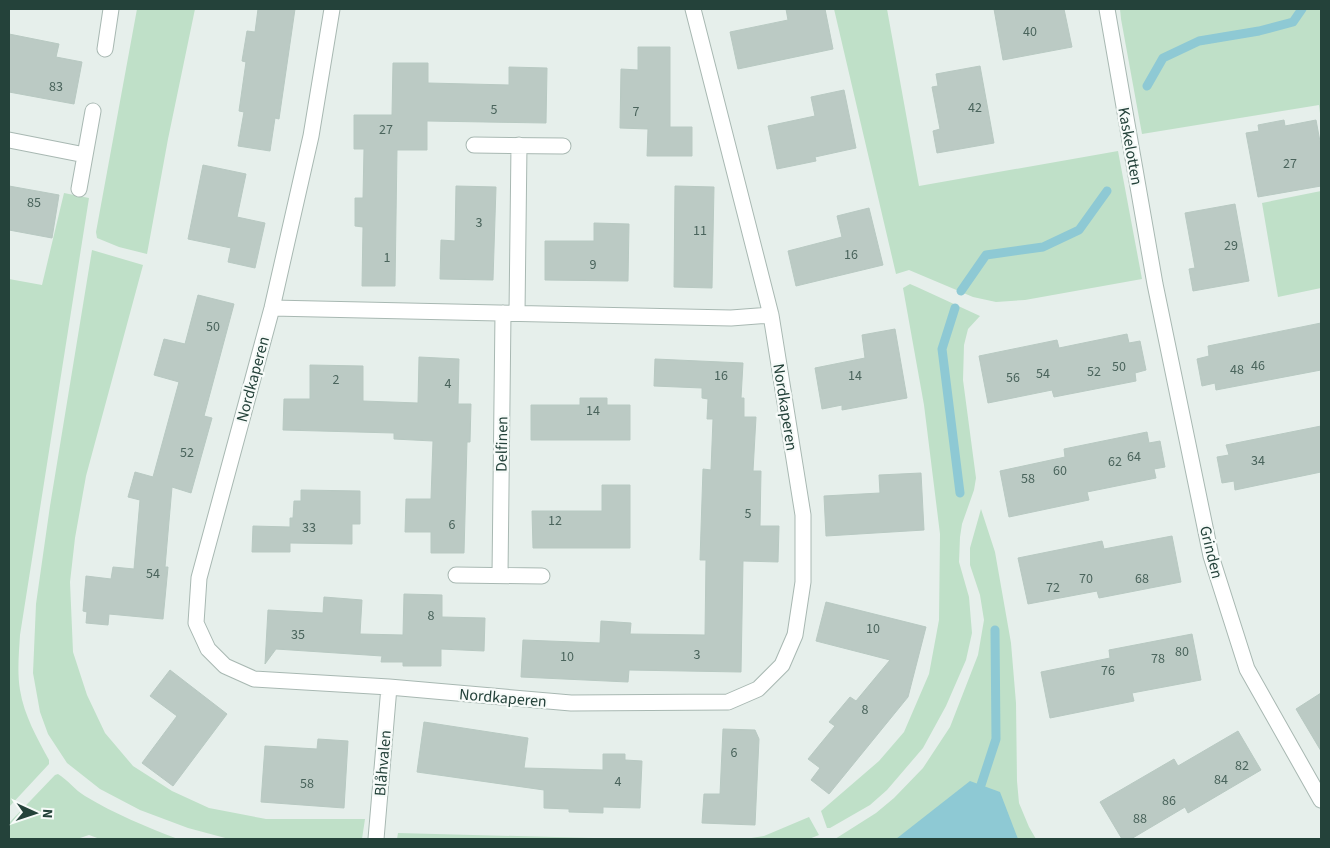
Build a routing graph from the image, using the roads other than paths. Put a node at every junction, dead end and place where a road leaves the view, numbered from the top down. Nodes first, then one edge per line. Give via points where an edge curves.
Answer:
1 (111, 9) edge
2 (332, 9) edge
3 (693, 9) edge
4 (1107, 9) edge
5 (105, 50) dead end
6 (93, 111) dead end
7 (9, 140) edge
8 (474, 145) dead end
9 (519, 145) junction
10 (563, 146) dead end
11 (85, 155) junction
12 (78, 189) dead end
13 (1155, 284) joint
14 (272, 308) junction
15 (510, 313) junction
16 (771, 315) junction
17 (456, 575) dead end
18 (500, 575) junction
19 (542, 576) dead end
20 (389, 686) junction
21 (1321, 800) edge
22 (376, 839) edge

1 - 5 street
2 - 14 street, Nordkaperen via 310,136
3 - 16 street, Nordkaperen
4 - 13 street, Kaskelotten
6 - 11 street
7 - 11 street
8 - 9 street
9 - 10 street
9 - 15 street, Delfinen
11 - 12 street
13 - 21 street, Grinden via 1211,556 1247,669
14 - 15 street
14 - 20 street, Nordkaperen via 199,578 196,623 208,648 225,666 254,679
15 - 16 street via 731,318
15 - 18 street, Delfinen
16 - 20 street, Nordkaperen via 803,515 803,582 795,635 782,665 758,689 728,702 571,703
17 - 18 street
18 - 19 street
20 - 22 street, Blåhvalen

